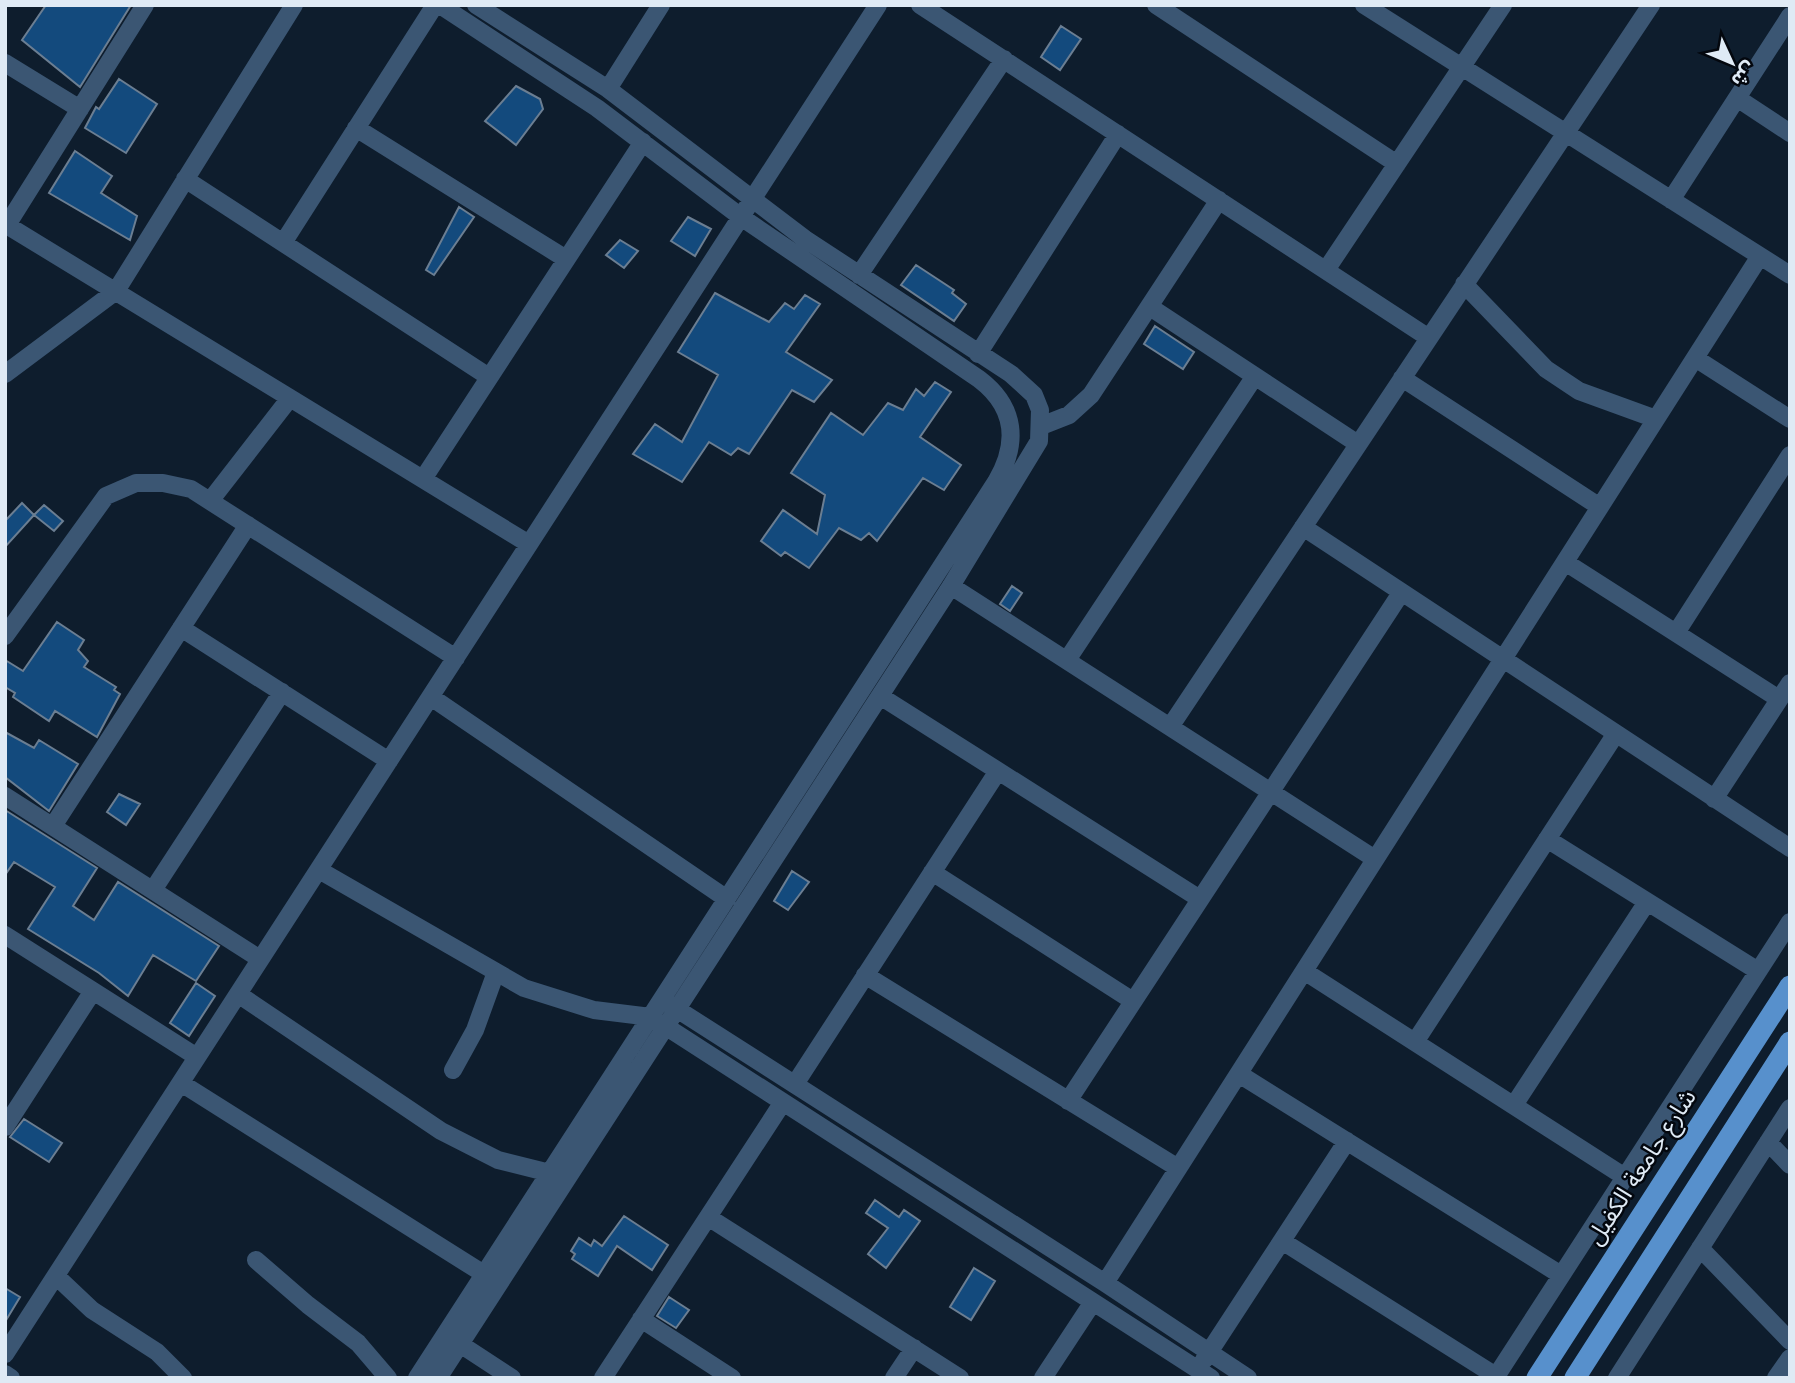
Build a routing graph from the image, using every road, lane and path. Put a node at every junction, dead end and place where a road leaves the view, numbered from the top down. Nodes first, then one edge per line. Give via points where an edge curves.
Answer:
1 (145, 5) edge
2 (294, 5) edge
3 (438, 5) edge
4 (661, 5) edge
5 (878, 5) edge
6 (920, 5) edge
7 (1156, 5) edge
8 (1364, 5) edge
9 (1503, 5) edge
10 (1651, 5) edge
11 (483, 7) edge
12 (1790, 16) edge
13 (1004, 59) junction
14 (5, 63) edge
15 (1462, 67) junction
16 (608, 89) junction
17 (1737, 98) junction
18 (80, 110) junction
19 (356, 128) junction
20 (1566, 133) junction
21 (1790, 133) edge
22 (1118, 134) junction
23 (643, 142) junction
24 (1397, 164) junction
25 (186, 179) junction
26 (752, 200) junction
27 (1219, 200) junction
28 (1671, 200) junction
29 (741, 217) junction
30 (6, 225) edge
31 (283, 243) junction
32 (1760, 256) junction
33 (566, 259) junction
34 (1326, 270) junction
35 (859, 275) junction
36 (1790, 275) edge
37 (1464, 285) junction
38 (116, 291) junction
39 (1150, 307) junction
40 (1429, 338) junction
41 (978, 354) junction
42 (1695, 358) junction
43 (5, 374) edge
44 (1255, 376) junction
45 (489, 377) junction
46 (1402, 378) junction
47 (290, 398) junction
48 (1656, 419) junction
49 (1790, 419) edge
50 (1041, 426) junction
51 (1358, 444) junction
52 (1790, 455) edge
53 (423, 479) junction
54 (210, 501) junction
55 (1600, 507) junction
56 (248, 525) junction
57 (1303, 527) junction
58 (529, 544) junction
59 (1565, 562) junction
60 (951, 586) junction
61 (1401, 593) junction
62 (181, 628) junction
63 (1675, 633) junction
64 (5, 636) edge
65 (456, 658) junction
66 (1067, 660) junction
67 (1502, 661) junction
68 (1790, 683) edge
69 (282, 692) junction
70 (430, 696) junction
71 (880, 696) junction
72 (1779, 699) junction
73 (1170, 727) junction
74 (1615, 735) junction
75 (389, 761) junction
76 (998, 771) junction
77 (1270, 792) junction
78 (5, 796) edge
79 (1714, 799) junction
80 (53, 826) junction
81 (1547, 839) junction
82 (1790, 848) edge
83 (1375, 859) junction
84 (318, 870) junction
85 (932, 872) junction
86 (153, 890) junction
87 (1200, 898) junction
88 (727, 899) junction
89 (1647, 902) junction
90 (1790, 922) edge
91 (5, 935) edge
92 (261, 959) junction
93 (1304, 971) junction
94 (1758, 971) junction
95 (496, 972) junction
96 (865, 975) junction
97 (1790, 986) edge
98 (93, 991) junction
99 (238, 993) junction
100 (1133, 1001) junction
101 (669, 1004) junction
102 (658, 1022) junction
103 (1415, 1042) junction
104 (1790, 1042) edge
105 (197, 1058) junction
106 (453, 1070) dead end
107 (1238, 1074) junction
108 (181, 1083) junction
109 (794, 1084) junction
110 (1069, 1101) junction
111 (783, 1102) junction
112 (1514, 1105) junction
113 (1790, 1108) edge
114 (5, 1127) edge
115 (1346, 1141) junction
116 (1768, 1142) junction
117 (1790, 1165) edge
118 (1178, 1168) junction
119 (550, 1173) junction
120 (1625, 1177) junction
121 (708, 1217) junction
122 (1282, 1241) junction
123 (1700, 1248) junction
124 (256, 1260) dead end
125 (484, 1274) junction
126 (1562, 1275) junction
127 (56, 1276) junction
128 (1105, 1283) junction
129 (1093, 1302) junction
130 (1576, 1315) junction
131 (641, 1319) junction
132 (1604, 1334) junction
133 (1790, 1341) edge
134 (460, 1344) junction
135 (914, 1348) junction
136 (1210, 1352) junction
137 (5, 1354) edge
138 (1790, 1358) edge
139 (5, 1374) edge
140 (1201, 1375) edge
141 (1496, 1377) edge
142 (11, 1378) edge
143 (183, 1378) edge
144 (388, 1378) edge
145 (417, 1378) edge
146 (438, 1378) edge
147 (512, 1378) edge
148 (603, 1378) edge
149 (732, 1378) edge
150 (894, 1378) edge
151 (960, 1378) edge
152 (1043, 1378) edge
153 (1248, 1378) edge
154 (1539, 1378) edge
155 (1546, 1378) edge
156 (1575, 1378) edge
157 (1617, 1378) edge
158 (1776, 1378) edge

1 - 18 street
2 - 25 street
3 - 19 street
3 - 23 street
4 - 16 street
5 - 26 street
6 - 13 street
7 - 24 street
8 - 15 street
9 - 15 street
10 - 20 street
11 - 16 street
12 - 17 street
13 - 22 street
13 - 35 street
14 - 18 street
15 - 20 street
15 - 24 street
16 - 26 street
17 - 21 street
17 - 28 street
18 - 30 street
19 - 31 street
19 - 33 street
20 - 28 street
20 - 37 street
22 - 27 street
22 - 41 street
23 - 29 street
23 - 33 street
24 - 34 street
25 - 31 street
25 - 38 street
26 - 29 street
26 - 35 street
27 - 34 street
27 - 39 street
28 - 32 street
29 - 58 street
29 - 88 street via 993,389 1010,418 1013,435 1011,451 996,482
30 - 38 street
31 - 45 street
32 - 36 street
32 - 42 street
33 - 45 street
34 - 40 street
35 - 41 street
37 - 40 street
37 - 48 street via 1546,369 1579,391
38 - 43 street
38 - 47 street
39 - 44 street
39 - 50 street via 1086,400 1069,415
40 - 46 street
41 - 50 street via 1034,395
42 - 48 street
42 - 49 street
44 - 51 street
44 - 66 street
45 - 53 street
46 - 51 street
46 - 55 street
47 - 53 street
47 - 54 street
48 - 55 street
50 - 60 street via 1033,455
51 - 57 street
52 - 63 street
53 - 58 street
54 - 56 street
54 - 64 street via 191,489 163,483 136,483 106,496
55 - 59 street
56 - 62 street
56 - 65 street
57 - 61 street
57 - 73 street
58 - 65 street
59 - 63 street
59 - 67 street
60 - 66 street
60 - 71 street
61 - 67 street
61 - 77 street
62 - 69 street
62 - 80 street
63 - 72 street
65 - 70 street
66 - 73 street
67 - 74 street
67 - 83 street
68 - 72 street
69 - 75 street
69 - 86 street
70 - 75 street
70 - 88 street
71 - 76 street
71 - 101 street
72 - 79 street
73 - 77 street
74 - 79 street
74 - 81 street
75 - 84 street
76 - 85 street
76 - 87 street
77 - 83 street
77 - 87 street
78 - 80 street
79 - 82 street
80 - 86 street
81 - 89 street
81 - 103 street
83 - 93 street
84 - 92 street
84 - 95 street
85 - 96 street
85 - 100 street
86 - 92 street
87 - 100 street
88 - 101 street
89 - 94 street
89 - 112 street
90 - 94 street
91 - 98 street
92 - 99 street
93 - 103 street
93 - 107 street
94 - 120 street
95 - 102 street via 562,1002
95 - 106 street via 475,1030
96 - 109 street
96 - 110 street
97 - 130 main road, شارع جامعة الكفيل
98 - 105 street
98 - 114 street
99 - 105 street
99 - 119 street via 441,1131 498,1160
100 - 110 street
101 - 102 street
101 - 109 street
102 - 111 street
102 - 119 street
102 - 134 street
103 - 112 street
104 - 132 main road
105 - 108 street
107 - 115 street
107 - 118 street
108 - 125 street
108 - 127 street
109 - 128 street
110 - 118 street
111 - 121 street
111 - 129 street
112 - 120 street
113 - 116 street
115 - 122 street
115 - 126 street
116 - 117 street
116 - 123 street
118 - 128 street
119 - 125 street
120 - 126 street
121 - 131 street
121 - 135 street
122 - 136 street
122 - 141 street
123 - 133 street
123 - 157 street
124 - 144 street via 351,1337
125 - 145 street
126 - 141 street
127 - 137 street
127 - 143 street via 92,1310 157,1352
128 - 136 street
129 - 140 street
129 - 152 street
130 - 132 main road via 1577,1334 1585,1339
130 - 154 main road, شارع جامعة الكفيل
131 - 148 street
131 - 149 street
132 - 156 main road
134 - 146 street
134 - 147 street
135 - 150 street
135 - 151 street
136 - 140 street
136 - 153 street
138 - 158 street
139 - 142 street
154 - 155 main road

